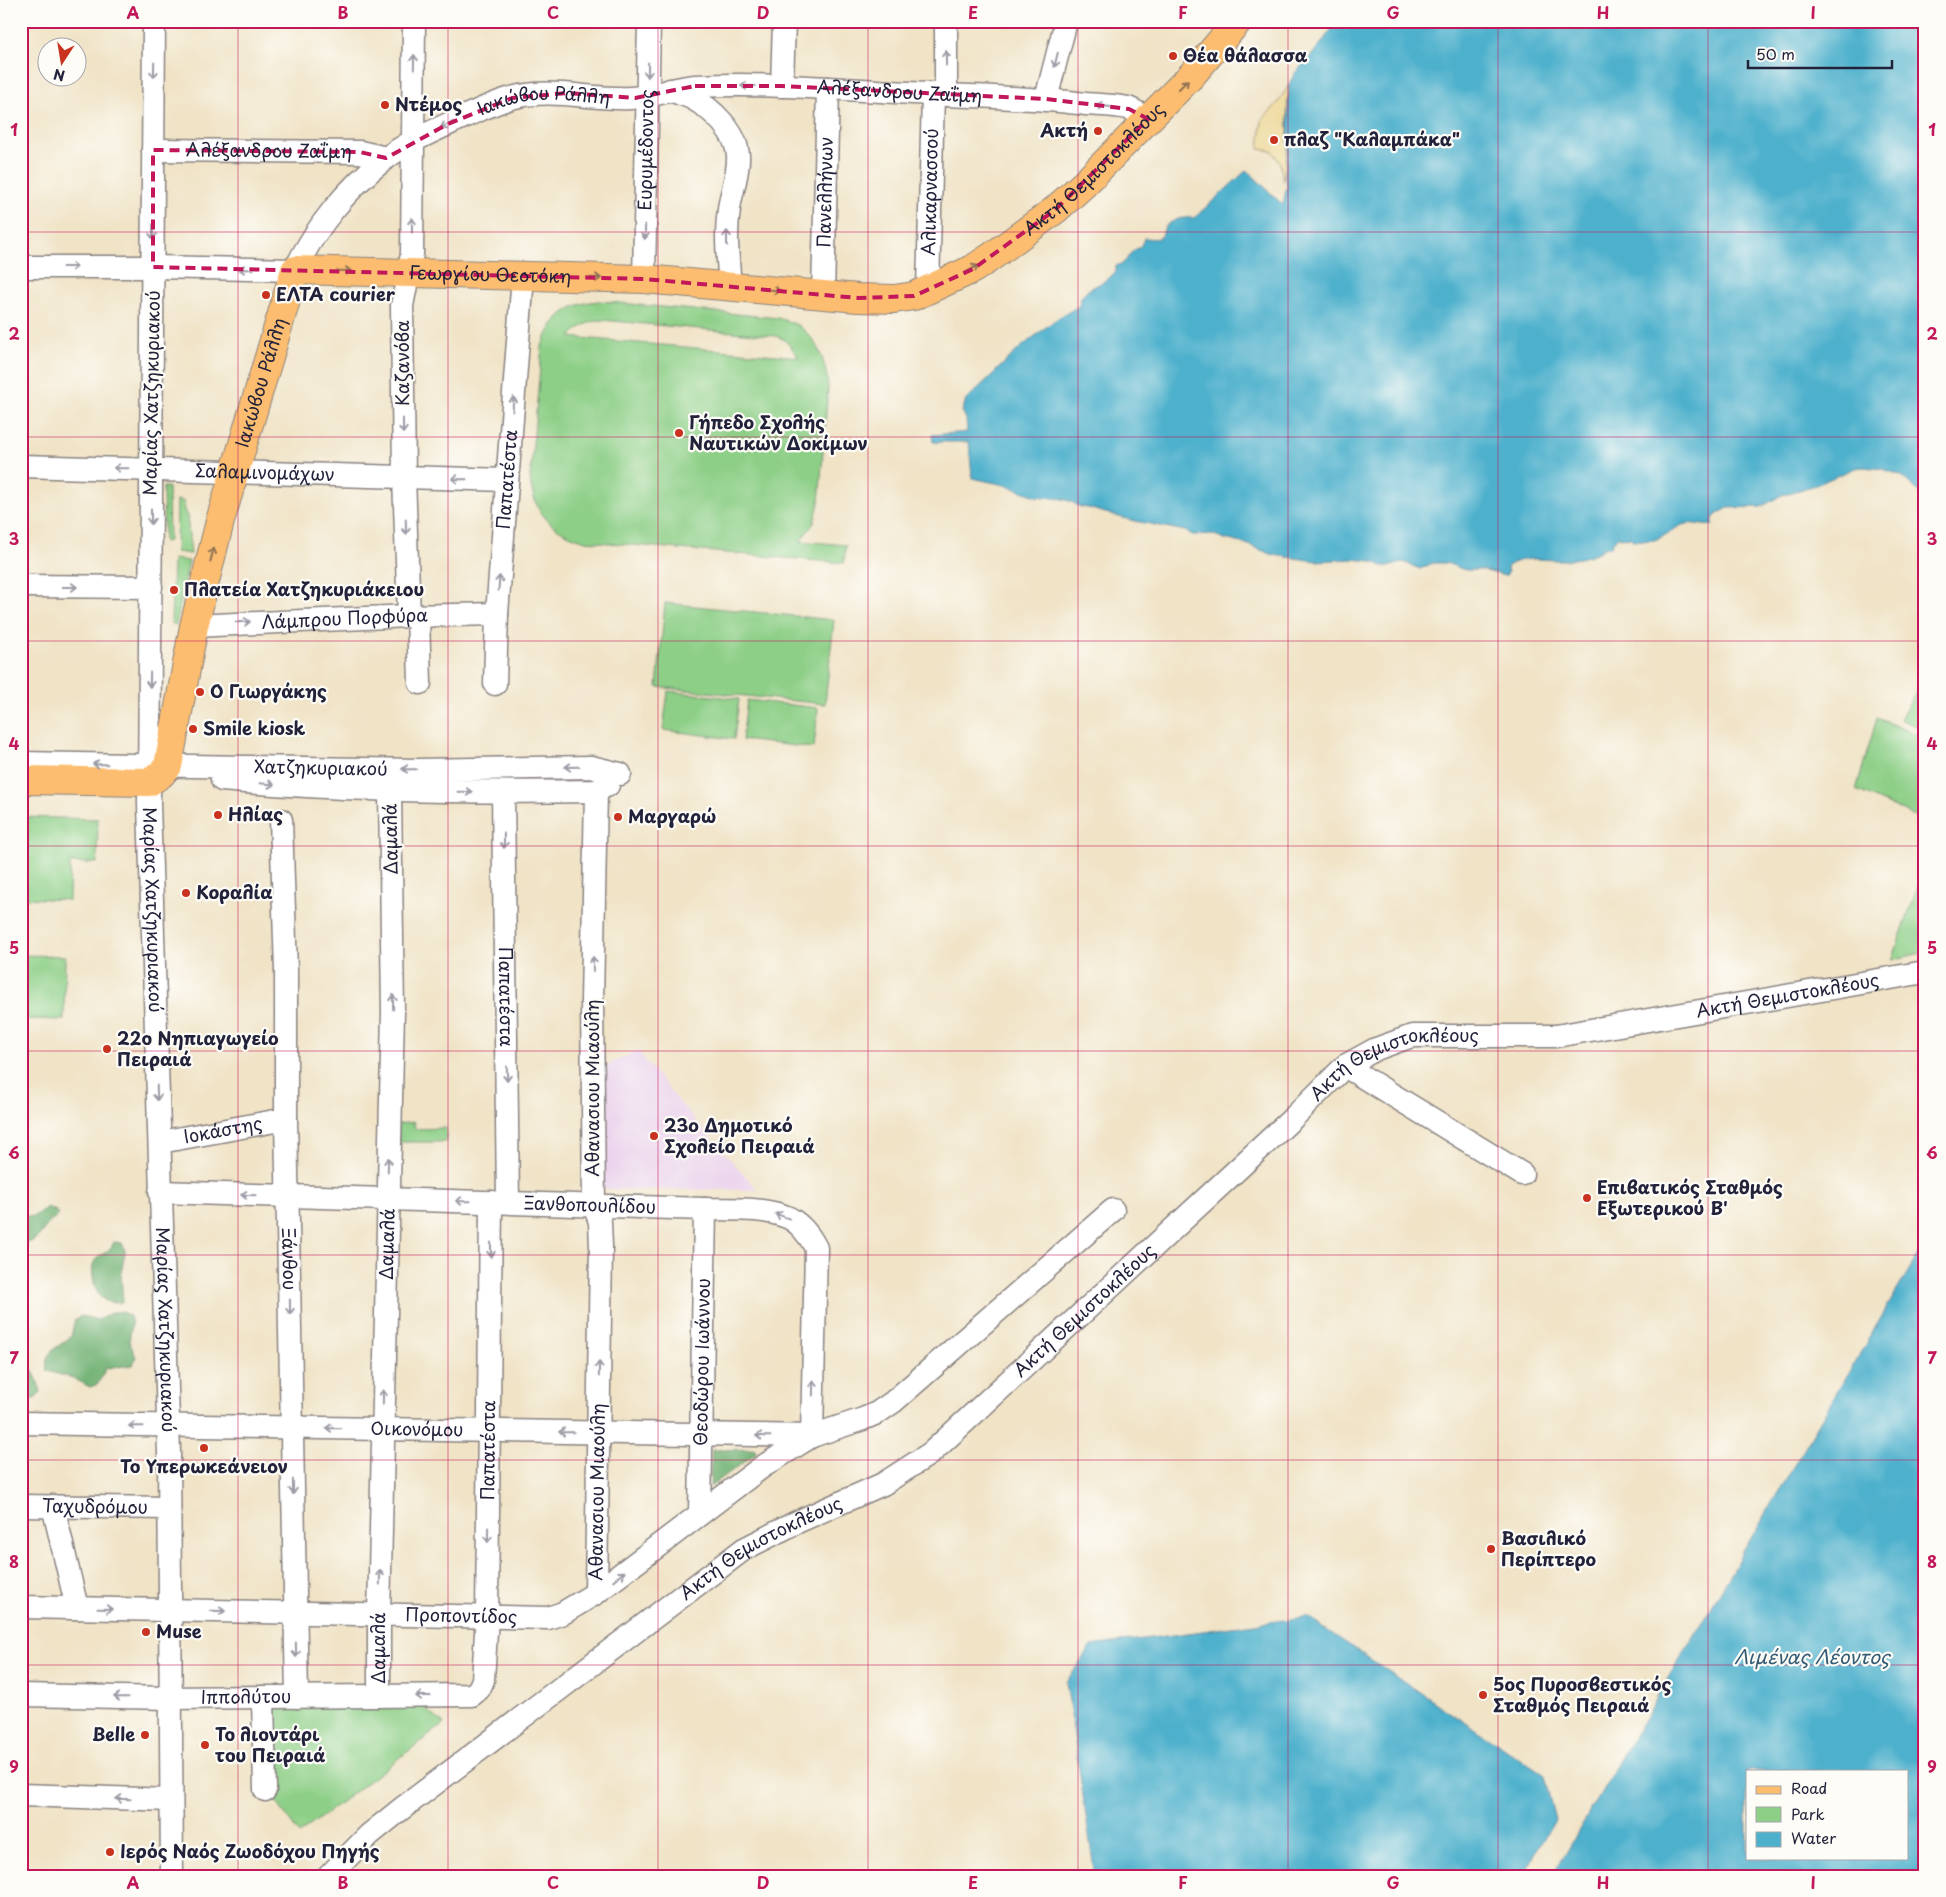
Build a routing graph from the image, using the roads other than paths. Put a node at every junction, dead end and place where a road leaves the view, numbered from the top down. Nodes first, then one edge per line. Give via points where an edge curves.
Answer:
1 (154, 21) edge
2 (414, 21) edge
3 (649, 21) edge
4 (784, 21) edge
5 (946, 21) edge
6 (1066, 21) edge
7 (1238, 21) edge
8 (782, 86) junction
9 (828, 88) junction
10 (668, 90) junction
11 (939, 94) junction
12 (647, 97) junction
13 (1046, 99) junction
14 (1148, 119) junction
15 (413, 142) junction
16 (153, 150) junction
17 (386, 158) junction
18 (21, 267) edge
19 (153, 267) junction
20 (295, 270) junction
21 (408, 273) junction
22 (523, 276) junction
23 (644, 279) junction
24 (730, 286) junction
25 (928, 290) junction
26 (823, 296) junction
27 (21, 466) edge
28 (151, 469) junction
29 (236, 472) junction
30 (404, 478) junction
31 (507, 480) junction
32 (21, 586) edge
33 (151, 587) junction
34 (497, 614) junction
35 (413, 616) junction
36 (194, 626) junction
37 (420, 683) dead end
38 (495, 684) dead end
39 (21, 763) edge
40 (155, 771) junction
41 (21, 780) edge
42 (390, 791) junction
43 (596, 791) junction
44 (503, 793) junction
45 (281, 820) dead end
46 (1925, 972) edge
47 (1345, 1066) junction
48 (286, 1119) junction
49 (160, 1142) junction
50 (1522, 1174) dead end
51 (160, 1192) junction
52 (288, 1197) junction
53 (387, 1200) junction
54 (500, 1202) junction
55 (594, 1205) junction
56 (705, 1209) junction
57 (1113, 1210) dead end
58 (21, 1423) edge
59 (168, 1426) junction
60 (292, 1427) junction
61 (383, 1429) junction
62 (490, 1431) junction
63 (599, 1433) junction
64 (701, 1435) junction
65 (812, 1436) junction
66 (21, 1506) edge
67 (53, 1506) junction
68 (170, 1508) junction
69 (700, 1514) junction
70 (596, 1593) junction
71 (21, 1607) edge
72 (77, 1608) junction
73 (169, 1610) junction
74 (296, 1613) junction
75 (379, 1615) junction
76 (487, 1617) junction
77 (21, 1695) edge
78 (472, 1695) joint
79 (379, 1696) junction
80 (263, 1697) junction
81 (297, 1697) junction
82 (170, 1698) junction
83 (265, 1790) dead end
84 (21, 1795) edge
85 (171, 1800) junction
86 (172, 1876) edge
87 (330, 1876) edge

1 -> 16 street, Μαρίας Χατζηκυριακού
15 -> 2 street, Καζανόβα
3 -> 12 street, Ευρυμέδοντος
4 - 8 street
11 -> 5 street, Αλικαρνασσού
6 -> 13 street
14 -> 7 main road, Ακτή Θεμιστοκλέους via 1190,77
8 - 9 street, Αλέξανδρου Ζαΐμη
8 -> 10 street, Αλέξανδρου Ζαΐμη via 695,86
9 - 11 street, Αλέξανδρου Ζαΐμη
9 - 26 street, Πανελλήνων
10 - 12 street, Αλέξανδρου Ζαΐμη
24 -> 10 street via 727,233 738,162 735,141 705,107
11 - 13 street, Αλέξανδρου Ζαΐμη
11 - 25 street, Αλικαρνασσού
12 -> 15 street, Ιακώβου Ράλλη via 543,93 512,98 480,109
12 -> 23 street, Ευρυμέδοντος
14 -> 13 street, Αλέξανδρου Ζαΐμη via 1129,109
25 -> 14 main road, Ακτή Θεμιστοκλέους via 973,269 1055,210
15 - 17 street, Ιακώβου Ράλλη
21 -> 15 street, Καζανόβα via 412,254
16 - 17 street, Αλέξανδρου Ζαΐμη via 360,152
16 -> 19 street, Μαρίας Χατζηκυριακού
17 - 20 street, Ιακώβου Ράλλη via 335,208
18 -> 19 street, Γεωργίου Θεοτόκη
20 -> 19 street, Γεωργίου Θεοτόκη
19 - 28 street, Μαρίας Χατζηκυριακού
20 -> 21 main road, Γεωργίου Θεοτόκη
20 - 29 main road, Ιακώβου Ράλλη
21 - 22 main road, Γεωργίου Θεοτόκη
21 -> 30 street, Καζανόβα via 402,306
22 -> 23 main road, Γεωργίου Θεοτόκη
31 -> 22 street, Παπατέστα
23 - 24 main road, Γεωργίου Θεοτόκη
24 -> 26 main road, Γεωργίου Θεοτόκη
25 - 26 main road, Γεωργίου Θεοτόκη via 894,299
28 -> 27 street, Σαλαμινομάχων
28 - 29 street, Σαλαμινομάχων
28 -> 33 street, Μαρίας Χατζηκυριακού
29 - 30 street, Σαλαμινομάχων
36 -> 29 main road, Ιακώβου Ράλλη via 220,521
31 -> 30 street, Σαλαμινομάχων
30 -> 35 street, Καζανόβα
34 -> 31 street, Παπατέστα
32 -> 33 street
33 -> 40 street, Μαρίας Χατζηκυριακού
34 - 35 street, Λάμπρου Πορφύρα
34 - 38 street, Παπατέστα
36 -> 35 street, Λάμπρου Πορφύρα
35 - 37 street, Καζανόβα
36 - 40 main road, Ιακώβου Ράλλη
40 -> 39 street, Χατζηκυριακού
40 - 41 main road, Χατζηκυριακού
40 -> 42 street, Χατζηκυριακού via 218,780
43 -> 40 street, Χατζηκυριακού via 620,774 591,767
40 -> 49 street, Μαρίας Χατζηκυριακού
42 -> 44 street, Χατζηκυριακού
53 -> 42 street, Δαμαλά via 393,1012
43 - 44 street, Χατζηκυριακού
55 -> 43 street, Αθανασιου Μιαούλη via 592,1001
44 -> 54 street, Παπατέστα
45 - 48 street, Ξάνθου
46 - 47 street, Ακτή Θεμιστοκλέους via 1556,1036 1412,1036 1376,1049
47 - 50 street
47 - 87 street, Ακτή Θεμιστοκλέους via 931,1453 883,1484 744,1549 400,1810 369,1835
48 - 49 street, Ιοκάστης
48 - 52 street, Ξάνθου
49 - 51 street, Μαρίας Χατζηκυριακού
52 -> 51 street, Ξανθοπουλίδου
51 - 59 street, Μαρίας Χατζηκυριακού
52 - 53 street, Ξανθοπουλίδου
52 -> 60 street, Ξάνθου
54 -> 53 street, Ξανθοπουλίδου
61 -> 53 street, Δαμαλά
54 - 55 street, Ξανθοπουλίδου
54 -> 62 street, Παπατέστα
55 - 56 street, Ξανθοπουλίδου
63 -> 55 street, Αθανασιου Μιαούλη via 600,1222
56 - 64 street, Θεοδώρου Ιωάννου
65 -> 56 street, Ξανθοπουλίδου via 816,1248 811,1237 785,1216
57 - 65 street via 893,1402 863,1420
59 -> 58 street, Οικονόμου
59 - 60 street, Οικονόμου
59 - 68 street, Μαρίας Χατζηκυριακού
61 -> 60 street, Οικονόμου
60 -> 74 street, Ξάνθου
61 - 62 street, Οικονόμου
75 -> 61 street, Δαμαλά
63 -> 62 street, Οικονόμου
62 -> 76 street, Παπατέστα
63 - 64 street, Οικονόμου
63 - 70 street, Αθανασιου Μιαούλη
65 -> 64 street, Οικονόμου
64 - 69 street, Θεοδώρου Ιωάννου
65 - 69 street, Προποντίδος via 762,1467
66 - 67 street, Ταχυδρόμου
67 - 68 street, Ταχυδρόμου
67 - 72 street
68 - 73 street, Μαρίας Χατζηκυριακού
70 -> 69 street, Προποντίδος
70 - 76 street, Προποντίδος via 548,1618
71 - 72 street, Προποντίδος
72 -> 73 street, Προποντίδος
73 -> 74 street, Προποντίδος
73 - 82 street, Μαρίας Χατζηκυριακού
74 - 75 street, Προποντίδος
74 -> 81 street, Ξάνθου
75 - 76 street, Προποντίδος
75 - 79 street, Δαμαλά
76 - 78 street, Παπατέστα via 483,1680
82 -> 77 street, Ιππολύτου
78 -> 79 street, Ιππολύτου
79 - 81 street, Ιππολύτου
80 - 81 street, Ιππολύτου
80 - 82 street, Ιππολύτου
80 - 83 street
82 - 85 street, Μαρίας Χατζηκυριακού
85 -> 84 street
85 - 86 street, Μαρίας Χατζηκυριακού

